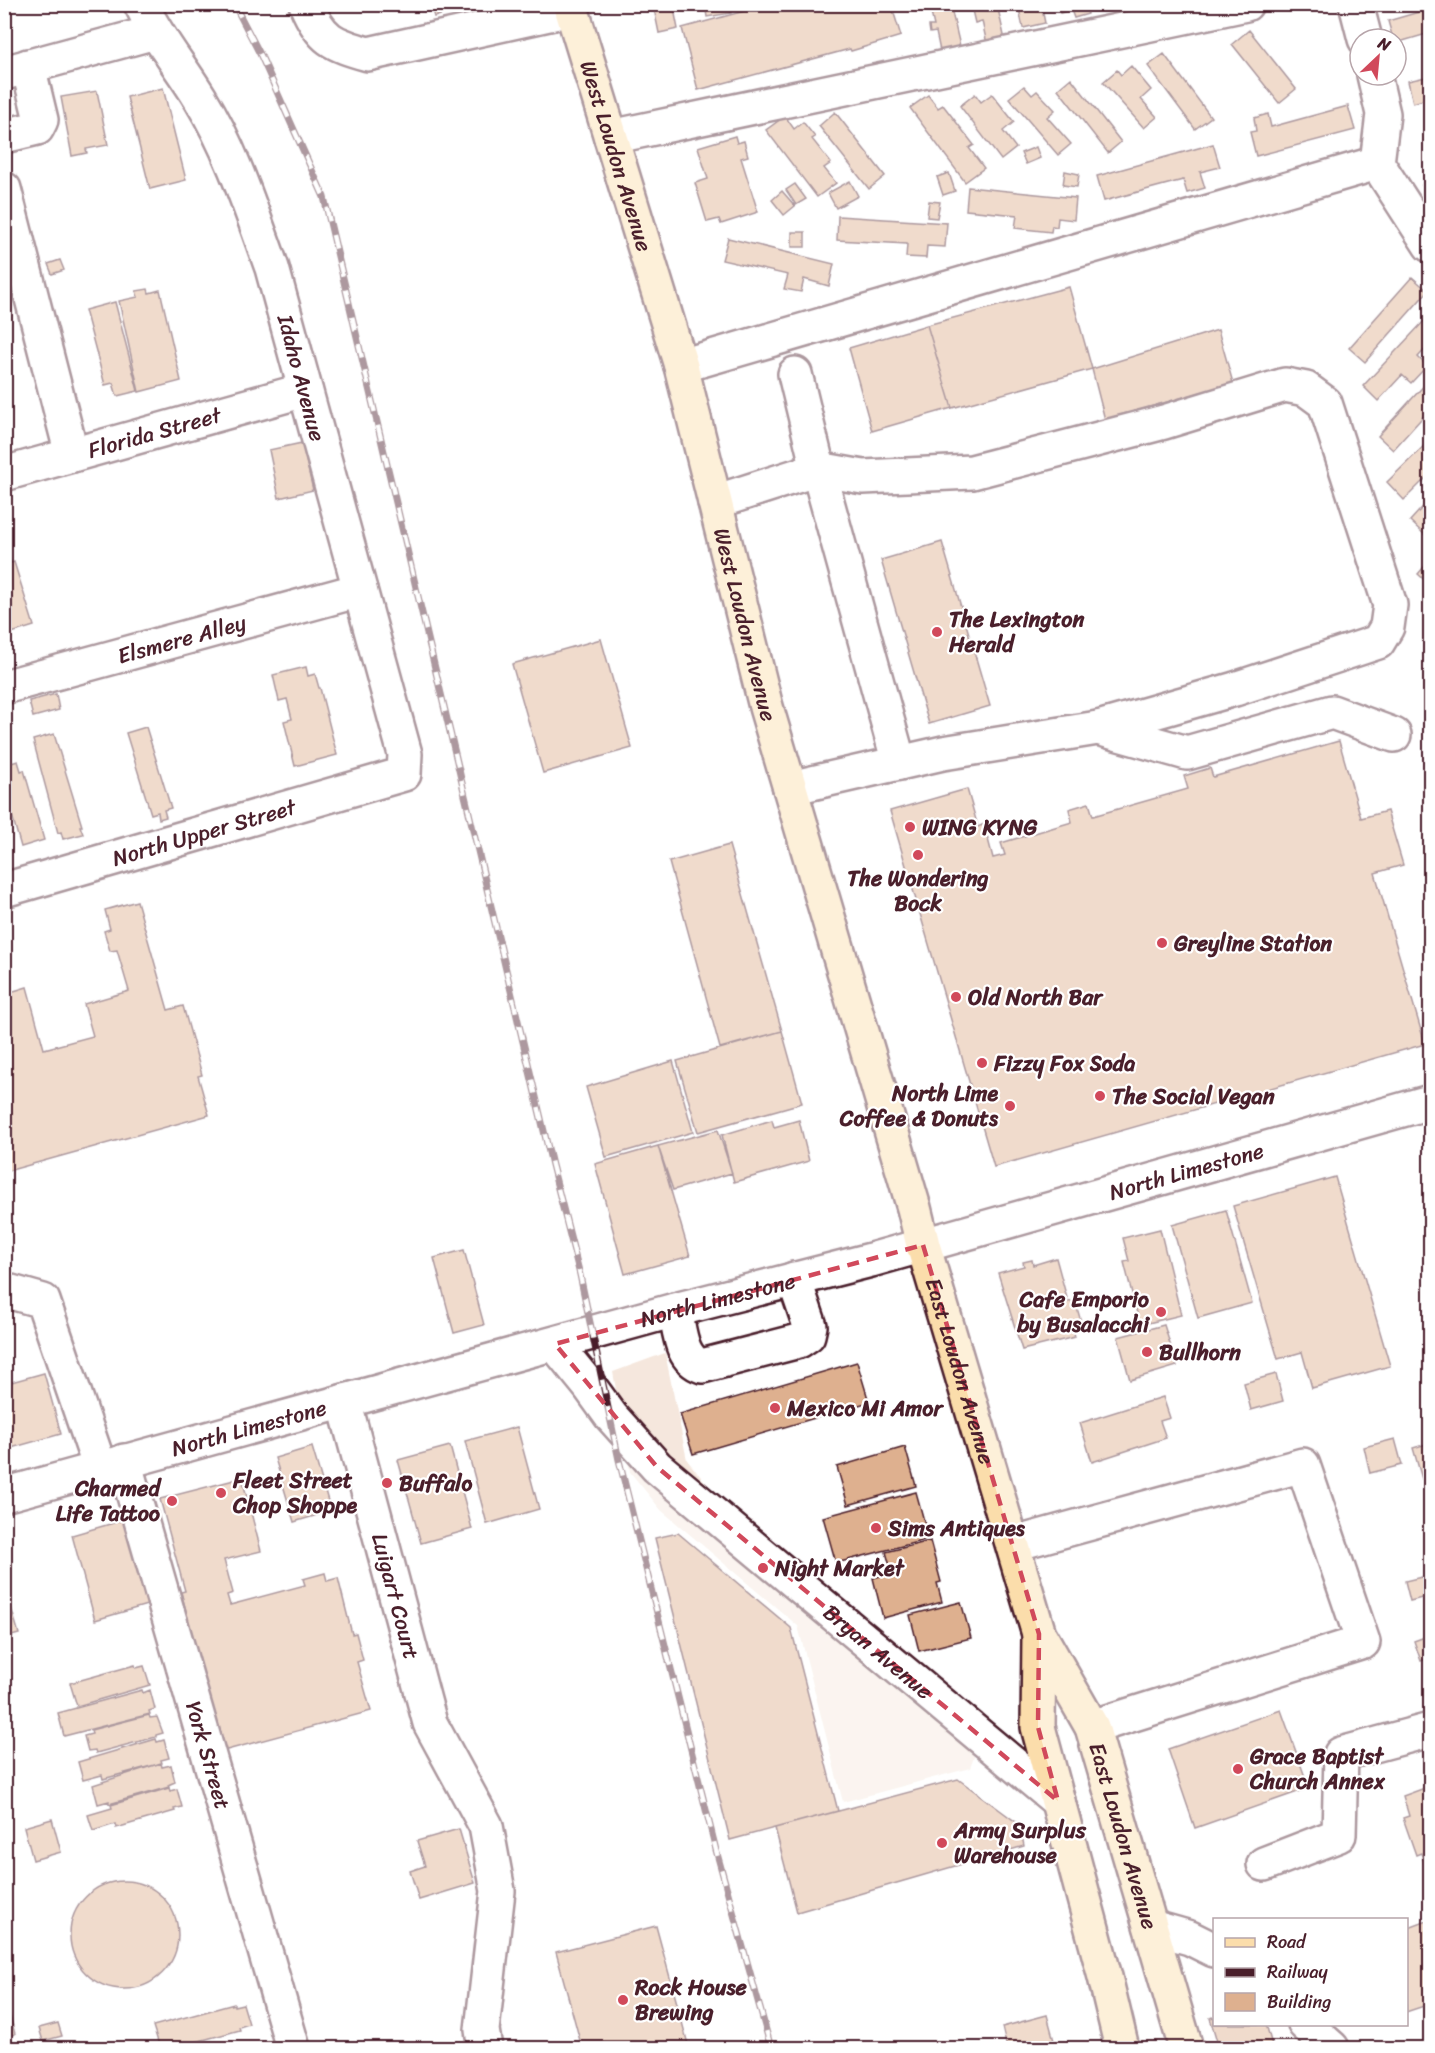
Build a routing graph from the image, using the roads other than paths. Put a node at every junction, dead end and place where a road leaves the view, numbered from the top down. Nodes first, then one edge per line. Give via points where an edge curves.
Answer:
1 (306, 4) edge
2 (1246, 4) edge
3 (1356, 4) edge
4 (571, 7) edge
5 (148, 18) edge
6 (1362, 27) edge
7 (16, 70) edge
8 (1377, 87) edge
9 (4, 136) edge
10 (611, 137) junction
11 (1377, 163) junction
12 (4, 189) edge
13 (1431, 245) edge
14 (681, 366) junction
15 (795, 374) dead end
16 (304, 390) junction
17 (72, 455) junction
18 (818, 469) junction
19 (4, 474) edge
20 (716, 502) junction
21 (360, 590) junction
22 (4, 687) edge
23 (1098, 728) junction
24 (1394, 735) dead end
25 (899, 763) junction
26 (404, 774) joint
27 (790, 788) junction
28 (4, 890) edge
29 (1431, 1102) edge
30 (922, 1245) junction
31 (794, 1279) junction
32 (5, 1289) edge
33 (675, 1310) junction
34 (555, 1344) junction
35 (344, 1401) junction
36 (112, 1464) junction
37 (4, 1495) edge
38 (1014, 1544) junction
39 (1039, 1634) junction
40 (1092, 1726) junction
41 (1431, 1730) edge
42 (1058, 1801) junction
43 (1264, 1864) dead end
44 (1151, 1927) junction
45 (1213, 1949) edge
46 (1306, 2026) edge
47 (293, 2049) edge
48 (485, 2049) edge
49 (1122, 2049) edge
50 (1186, 2049) edge
51 (1332, 2049) edge

1 - 4 street via 314,23 336,45 368,54
2 - 10 street
3 - 6 street
4 - 10 main road, West Loudon Avenue
5 - 7 street
5 - 16 street, Idaho Avenue via 200,98 244,189 272,268
7 - 9 street via 41,120 38,128
8 - 11 street via 1383,114
10 - 14 main road, West Loudon Avenue
11 - 13 street
11 - 14 street
12 - 17 street
14 - 20 main road, West Loudon Avenue
15 - 18 street
16 - 17 street, Florida Street
16 - 21 street, Idaho Avenue
17 - 19 street, Florida Street
18 - 20 street
18 - 23 street via 863,477 972,472 1285,386 1306,389 1325,403 1389,605 1387,627 1378,642 1236,689
18 - 25 street
20 - 27 main road, West Loudon Avenue
21 - 22 street, Elsmere Alley
21 - 26 street, Idaho Avenue via 405,754
23 - 24 street via 1187,753 1332,712
23 - 25 street
25 - 27 street
26 - 28 street, North Upper Street
27 - 30 main road, West Loudon Avenue
29 - 30 street, North Limestone
30 - 31 street, North Limestone
30 - 38 main road, East Loudon Avenue
31 - 33 street, North Limestone
31 - 33 street via 810,1326 808,1335 799,1341 702,1366 686,1354
32 - 36 street, York Street via 43,1300
33 - 34 street, North Limestone
34 - 35 street, North Limestone
34 - 42 street, Bryan Avenue via 657,1467
35 - 36 street, North Limestone
35 - 48 street, Luigart Court via 430,1723 486,1826 498,1891 482,2030
36 - 37 street, North Limestone
36 - 47 street, York Street
38 - 39 main road, East Loudon Avenue
38 - 40 street via 1303,1465 1363,1642
39 - 40 main road, East Loudon Avenue
39 - 42 main road, East Loudon Avenue via 1038,1727
40 - 44 main road, East Loudon Avenue
41 - 43 street via 1341,1754 1339,1835
42 - 49 main road, East Loudon Avenue
44 - 45 street
44 - 50 main road, East Loudon Avenue
46 - 51 street

